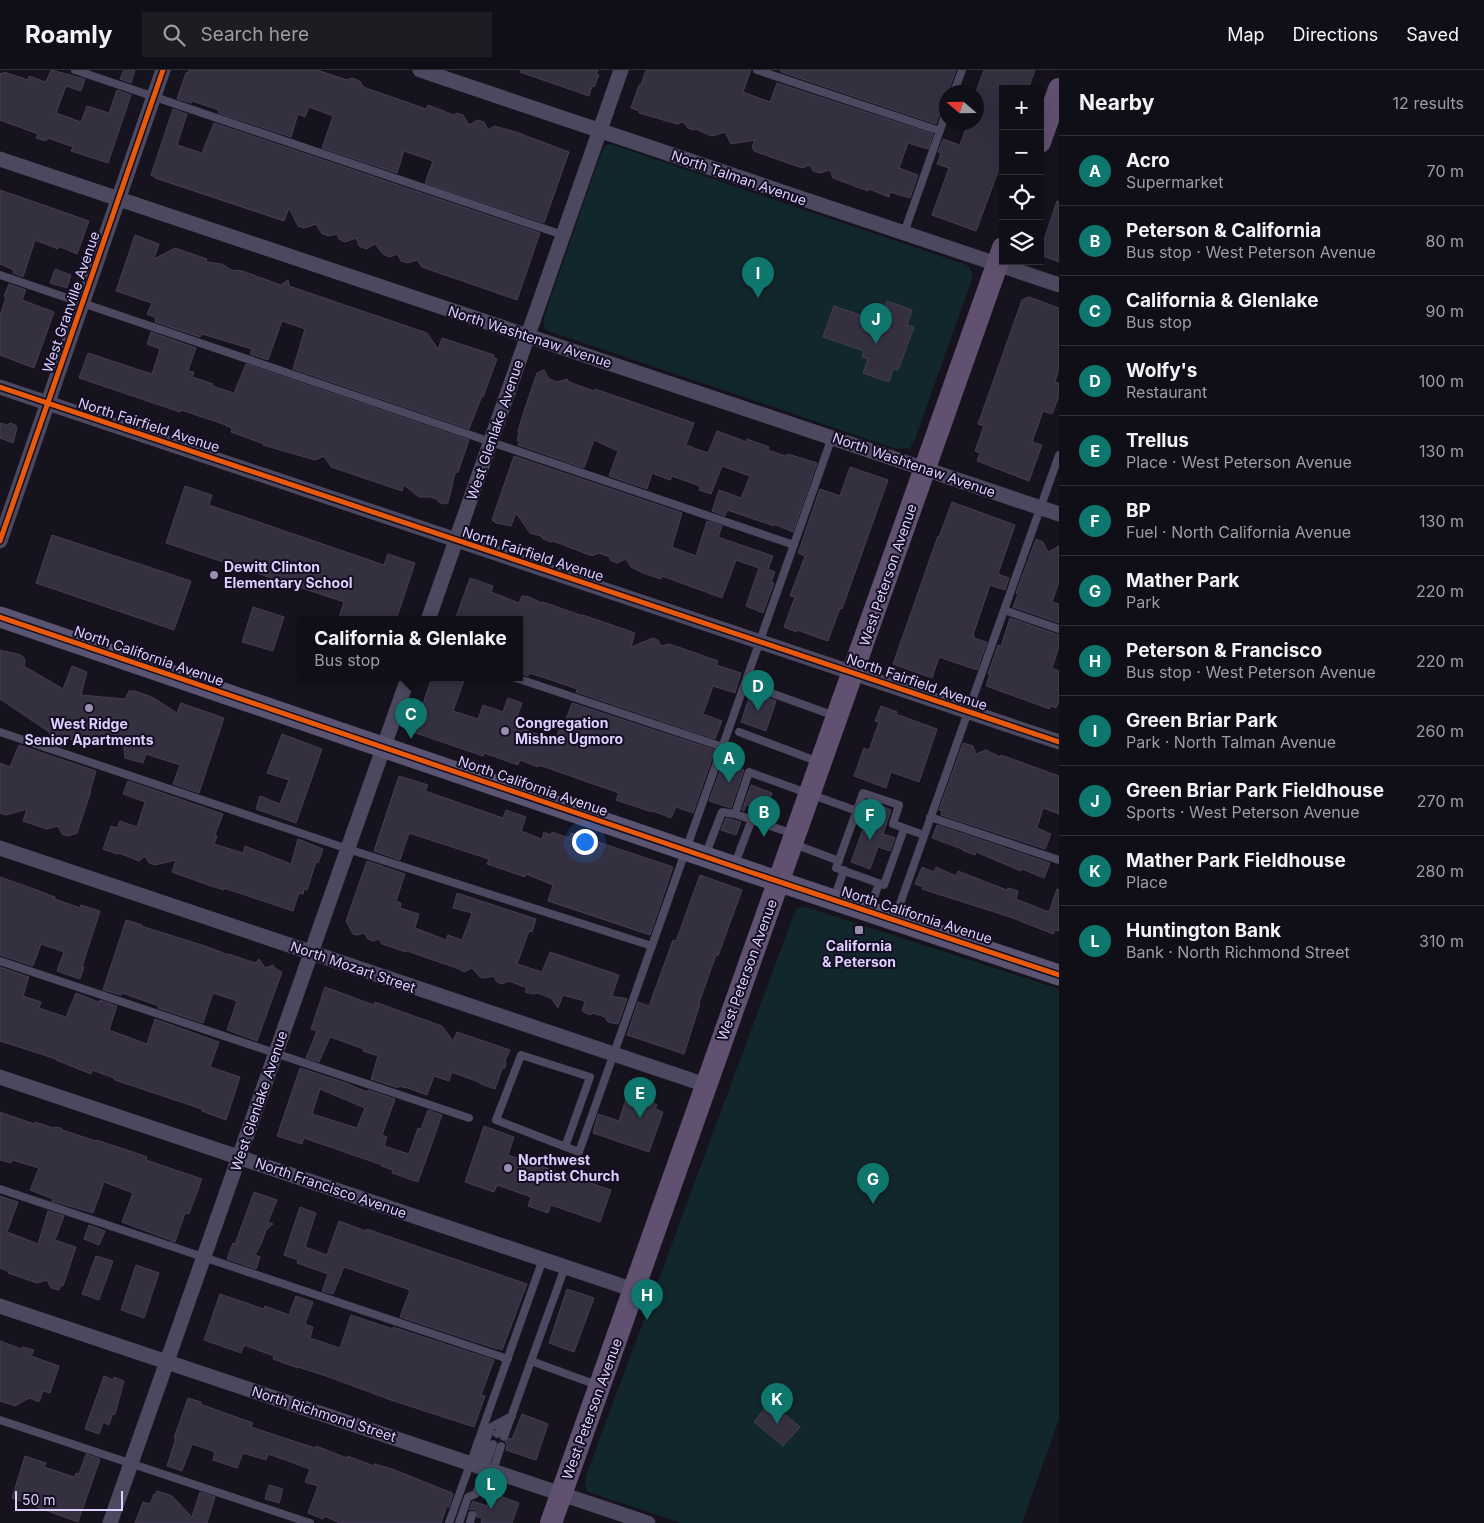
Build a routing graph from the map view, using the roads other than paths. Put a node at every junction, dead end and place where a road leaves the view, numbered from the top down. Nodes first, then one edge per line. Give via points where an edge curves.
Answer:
1 (75, 70) edge
2 (163, 70) edge
3 (420, 70) edge
4 (621, 70) edge
5 (757, 70) edge
6 (962, 70) edge
7 (957, 85) edge
8 (1059, 89) edge
9 (154, 96) junction
10 (600, 131) junction
11 (940, 131) joint
12 (1044, 131) edge
13 (0, 160) edge
14 (118, 199) junction
15 (904, 233) junction
16 (563, 235) junction
17 (999, 256) edge
18 (999, 259) edge
19 (1018, 265) edge
20 (0, 275) edge
21 (1059, 285) edge
22 (82, 303) junction
23 (528, 336) junction
24 (0, 387) edge
25 (48, 403) junction
26 (832, 437) junction
27 (491, 441) junction
28 (1059, 455) edge
29 (925, 469) junction
30 (1040, 508) junction
31 (1059, 514) edge
32 (456, 540) junction
33 (0, 541) edge
34 (794, 545) junction
35 (1004, 610) junction
36 (429, 616) edge
37 (0, 617) edge
38 (1059, 629) edge
39 (760, 641) junction
40 (853, 672) junction
41 (523, 680) edge
42 (407, 681) edge
43 (757, 688) dead end
44 (968, 711) junction
45 (837, 717) junction
46 (0, 732) edge
47 (739, 732) dead end
48 (1059, 742) edge
49 (384, 747) junction
50 (723, 747) junction
51 (821, 763) junction
52 (810, 793) junction
53 (857, 811) junction
54 (735, 814) junction
55 (930, 816) junction
56 (752, 820) junction
57 (904, 828) junction
58 (924, 835) junction
59 (794, 839) junction
60 (0, 848) edge
61 (348, 849) junction
62 (696, 853) junction
63 (1059, 860) edge
64 (839, 861) junction
65 (734, 866) junction
66 (844, 870) junction
67 (779, 881) junction
68 (878, 883) junction
69 (834, 899) junction
70 (869, 911) junction
71 (894, 920) junction
72 (652, 946) junction
73 (311, 953) junction
74 (0, 961) edge
75 (1059, 975) edge
76 (276, 1053) junction
77 (613, 1054) junction
78 (0, 1077) edge
79 (706, 1085) junction
80 (469, 1118) dead end
81 (566, 1147) junction
82 (239, 1158) junction
83 (0, 1189) edge
84 (204, 1257) junction
85 (543, 1260) junction
86 (565, 1267) junction
87 (634, 1290) junction
88 (0, 1306) edge
89 (508, 1359) junction
90 (167, 1362) junction
91 (531, 1362) junction
92 (600, 1386) junction
93 (512, 1416) junction
94 (0, 1420) edge
95 (501, 1436) dead end
96 (497, 1445) dead end
97 (130, 1464) junction
98 (481, 1467) junction
99 (476, 1494) junction
100 (561, 1494) junction
101 (477, 1502) dead end
102 (110, 1523) edge
103 (310, 1523) edge
104 (449, 1523) edge
105 (459, 1523) edge
106 (551, 1523) edge
107 (648, 1523) edge

1 - 9 lane
2 - 9 street, West Granville Avenue
3 - 10 street, North Talman Avenue
4 - 10 street, West Glenlake Avenue
5 - 11 lane
6 - 7 lane
8 - 12 main road
9 - 14 street, West Granville Avenue
9 - 16 lane
10 - 15 street, North Talman Avenue
10 - 16 street, West Glenlake Avenue
11 - 15 lane
13 - 14 street, North Washtenaw Avenue
14 - 22 street, West Granville Avenue
14 - 23 street, North Washtenaw Avenue
15 - 17 street, North Talman Avenue
16 - 23 street, West Glenlake Avenue
18 - 29 main road, West Peterson Avenue
19 - 21 street, North Talman Avenue
20 - 22 lane
22 - 25 street, West Granville Avenue
22 - 27 lane
23 - 26 street, North Washtenaw Avenue
23 - 27 street, West Glenlake Avenue
24 - 25 street, North Fairfield Avenue
25 - 32 street, North Fairfield Avenue
25 - 33 street, West Granville Avenue via 9,506
26 - 29 street, North Washtenaw Avenue
26 - 34 lane
27 - 32 street, West Glenlake Avenue
27 - 34 lane
28 - 30 lane
29 - 30 street, North Washtenaw Avenue
29 - 40 main road, West Peterson Avenue
30 - 31 street, North Washtenaw Avenue
30 - 35 lane
32 - 36 street, West Glenlake Avenue
32 - 39 street, North Fairfield Avenue
34 - 39 lane
35 - 38 lane
35 - 44 lane
37 - 49 main road, North California Avenue
39 - 40 street, North Fairfield Avenue
39 - 50 lane
40 - 44 street, North Fairfield Avenue
40 - 45 main road, West Peterson Avenue
41 - 50 lane
42 - 49 street, West Glenlake Avenue
43 - 45 lane
44 - 48 street, North Fairfield Avenue
44 - 55 lane
45 - 51 main road, West Peterson Avenue
46 - 61 lane
47 - 51 lane
49 - 61 street, West Glenlake Avenue
49 - 62 main road, North California Avenue
50 - 62 lane
51 - 52 main road, West Peterson Avenue
52 - 53 lane
52 - 54 lane via 749,772
52 - 59 main road, West Peterson Avenue
53 - 57 lane via 863,793 899,805 893,824
53 - 64 lane
54 - 56 lane
54 - 62 lane via 722,812
55 - 58 lane
55 - 63 lane
56 - 59 lane
56 - 65 lane
57 - 58 lane
57 - 68 lane via 884,885
58 - 71 lane
59 - 64 lane
59 - 67 main road, West Peterson Avenue
60 - 73 street, North Mozart Street
61 - 72 lane
61 - 73 street, West Glenlake Avenue
62 - 65 main road, North California Avenue
62 - 72 lane
64 - 66 lane via 836,868
65 - 67 main road, North California Avenue
66 - 68 lane
66 - 69 lane
67 - 69 main road, North California Avenue
67 - 79 main road, West Peterson Avenue
68 - 70 lane
69 - 70 main road, North California Avenue
70 - 71 main road, North California Avenue
71 - 75 main road, North California Avenue
72 - 77 lane
73 - 76 street, West Glenlake Avenue
73 - 77 street, North Mozart Street
74 - 76 lane
76 - 80 lane
76 - 82 street, West Glenlake Avenue
77 - 79 street, North Mozart Street
77 - 81 lane via 579,1152
78 - 82 street, North Francisco Avenue
79 - 87 main road, West Peterson Avenue
81 - 81 lane via 590,1077 522,1054 496,1120
82 - 84 street, West Glenlake Avenue
82 - 85 street, North Francisco Avenue
83 - 84 lane
84 - 89 lane
84 - 90 street, West Glenlake Avenue
85 - 86 street, North Francisco Avenue
85 - 89 lane
86 - 87 street, North Francisco Avenue
86 - 91 lane
87 - 92 main road, West Peterson Avenue
88 - 90 street, North Richmond Street
89 - 98 lane
90 - 97 street, West Glenlake Avenue
90 - 98 street, North Richmond Street
91 - 92 lane
91 - 93 lane
92 - 100 main road, West Peterson Avenue
93 - 95 lane
93 - 98 lane via 491,1427
94 - 97 lane
96 - 98 lane
97 - 102 street, West Glenlake Avenue
97 - 103 lane
98 - 99 lane
98 - 100 street, North Richmond Street
98 - 104 lane
99 - 101 lane
99 - 105 lane via 468,1497
100 - 106 main road, West Peterson Avenue
100 - 107 street, North Richmond Street

